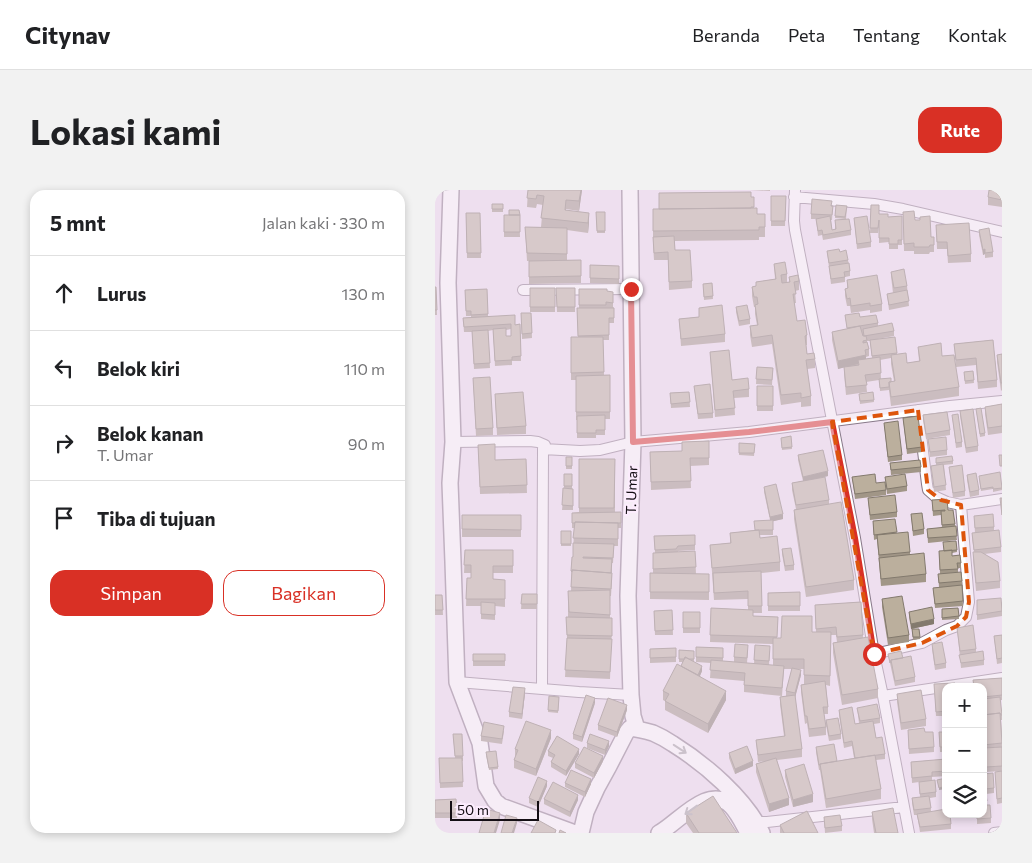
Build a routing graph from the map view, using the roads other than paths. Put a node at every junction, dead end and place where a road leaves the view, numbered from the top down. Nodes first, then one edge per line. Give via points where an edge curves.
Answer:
1 (451, 190) edge
2 (630, 190) edge
3 (795, 194) edge
4 (1002, 232) edge
5 (631, 289) junction
6 (523, 290) dead end
7 (1002, 401) edge
8 (918, 410) junction
9 (832, 422) junction
10 (453, 442) junction
11 (633, 442) junction
12 (543, 449) junction
13 (1002, 499) edge
14 (961, 505) junction
15 (874, 654) junction
16 (1002, 678) edge
17 (457, 682) junction
18 (542, 689) junction
19 (631, 695) junction
20 (883, 696) junction
21 (637, 729) junction
22 (904, 807) junction
23 (756, 829) edge
24 (665, 832) edge
25 (1002, 832) edge
26 (575, 833) edge
27 (581, 833) edge
28 (909, 833) edge
29 (994, 833) edge

1 - 10 main road via 448,283
2 - 5 main road, T. Umar
3 - 4 street via 903,209
3 - 9 street via 795,230
5 - 6 street
5 - 11 main road, T. Umar
7 - 8 street
8 - 9 street
8 - 14 street via 928,490 941,500
9 - 11 street
9 - 15 street
10 - 12 street via 530,441 545,445
10 - 17 main road via 450,482
11 - 12 street via 600,450
11 - 19 main road, T. Umar via 628,596
12 - 18 street
13 - 14 street
14 - 15 street via 969,602 967,617 957,626 922,643
15 - 20 street
16 - 20 street
17 - 18 street
17 - 26 main road via 480,743 486,786 495,801
18 - 19 street
19 - 21 main road, T. Umar
20 - 22 street
21 -> 23 main road via 663,738 701,763 739,799
21 - 27 main road via 630,728 625,733 586,812
22 - 23 street via 767,822
22 - 28 street
23 -> 24 main road via 731,806 717,799 701,803
25 - 29 street

